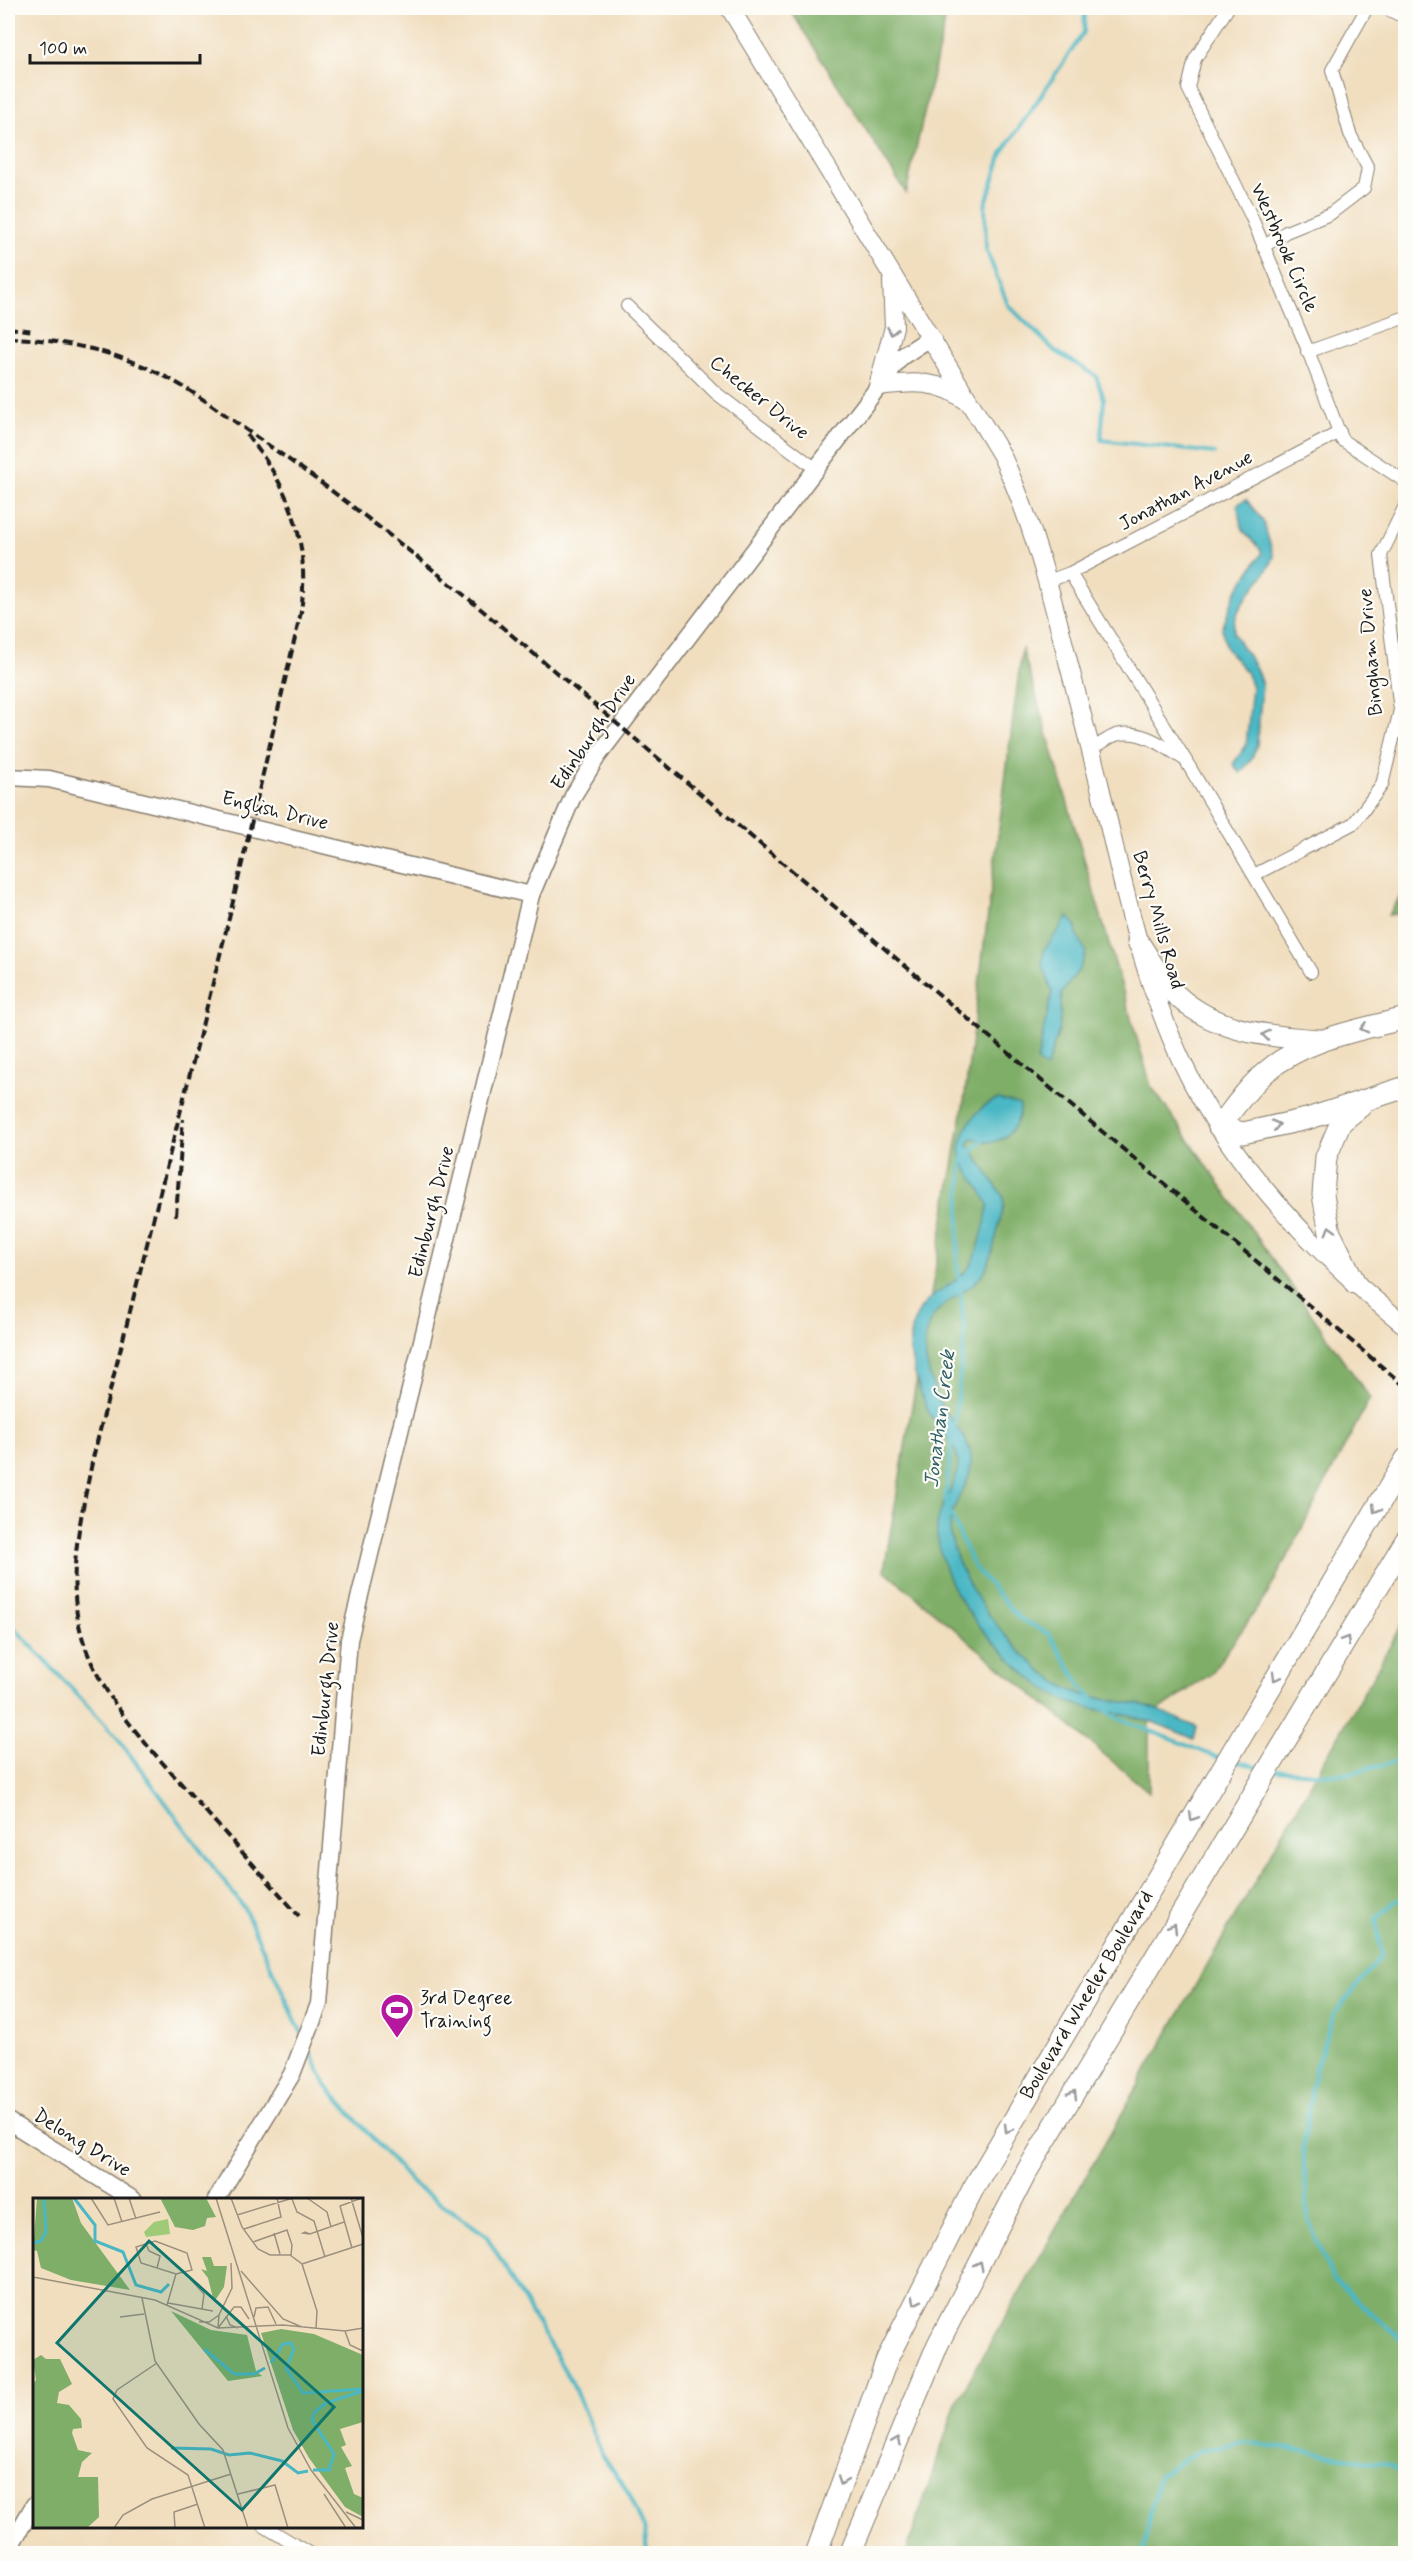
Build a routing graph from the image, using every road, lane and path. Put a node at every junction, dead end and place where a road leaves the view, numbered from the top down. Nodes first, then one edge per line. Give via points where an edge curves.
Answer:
1 (730, 8) edge
2 (1228, 8) edge
3 (1367, 8) edge
4 (1384, 8) edge
5 (1406, 18) edge
6 (1263, 247) junction
7 (892, 276) junction
8 (627, 306) dead end
9 (1406, 317) edge
10 (930, 338) junction
11 (1307, 352) junction
12 (879, 386) junction
13 (970, 404) junction
14 (1340, 432) junction
15 (816, 469) junction
16 (1406, 482) edge
17 (1406, 504) edge
18 (1070, 573) junction
19 (1048, 581) junction
20 (1091, 749) junction
21 (1186, 760) junction
22 (8, 777) edge
23 (1254, 875) junction
24 (531, 895) junction
25 (1138, 942) junction
26 (1311, 972) dead end
27 (1406, 1018) edge
28 (1324, 1040) junction
29 (1406, 1087) edge
30 (1369, 1100) junction
31 (1218, 1127) junction
32 (1355, 1282) junction
33 (1406, 1326) edge
34 (1406, 1459) edge
35 (1406, 1540) edge
36 (8, 2121) edge
37 (132, 2198) edge
38 (217, 2198) edge
39 (33, 2507) edge
40 (267, 2528) edge
41 (8, 2550) edge
42 (310, 2553) edge
43 (816, 2553) edge
44 (850, 2553) edge

1 - 7 main road, Berry Mills Road
2 - 6 street, Westbrook Circle via 1195,59 1188,88
3 - 6 street via 1332,70 1350,134 1368,168 1364,188 1330,214 1286,232
4 - 5 street
6 - 11 street, Westbrook Circle
7 - 10 main road, Berry Mills Road
7 -> 12 main road via 894,327
8 - 15 street, Checker Drive via 716,393
9 - 11 street
10 - 12 street, Edinburgh Drive via 901,357
10 - 13 main road, Berry Mills Road
11 - 14 street, Westbrook Circle
12 - 13 main road via 931,383 956,393
12 - 15 street, Edinburgh Drive
13 - 19 main road, Berry Mills Road via 1016,486
14 - 16 street, Westbrook Circle via 1342,440
14 - 18 street, Jonathan Avenue
15 - 24 street, Edinburgh Drive via 591,766 573,796
17 - 23 street, Bingham Drive via 1381,555 1400,710 1382,785 1354,823
18 - 19 street, Jonathan Avenue
18 - 21 street
19 - 20 main road, Berry Mills Road
20 - 21 street via 1116,735 1138,735
20 - 25 main road, Berry Mills Road
21 - 23 street
22 - 24 street, English Drive via 49,779
23 - 26 street
24 - 38 street, Edinburgh Drive via 349,1640 319,2004 292,2074
28 -> 25 highway via 1244,1032 1205,1015 1175,995
25 - 31 main road, Berry Mills Road via 1163,1017
27 -> 28 highway
28 - 31 highway via 1267,1070
29 - 30 highway
31 -> 30 highway via 1243,1133
32 -> 30 highway via 1330,1233 1323,1195 1326,1157 1341,1122
31 - 32 main road, Berry Mills Road via 1282,1209 1324,1256
32 - 33 main road, Berry Mills Road
34 -> 43 highway, Boulevard Wheeler Boulevard via 974,2187 887,2359
44 -> 35 highway, Boulevard Wheeler Boulevard via 938,2344 1027,2171
36 - 37 street, Delong Drive
39 - 41 street
40 - 42 street

